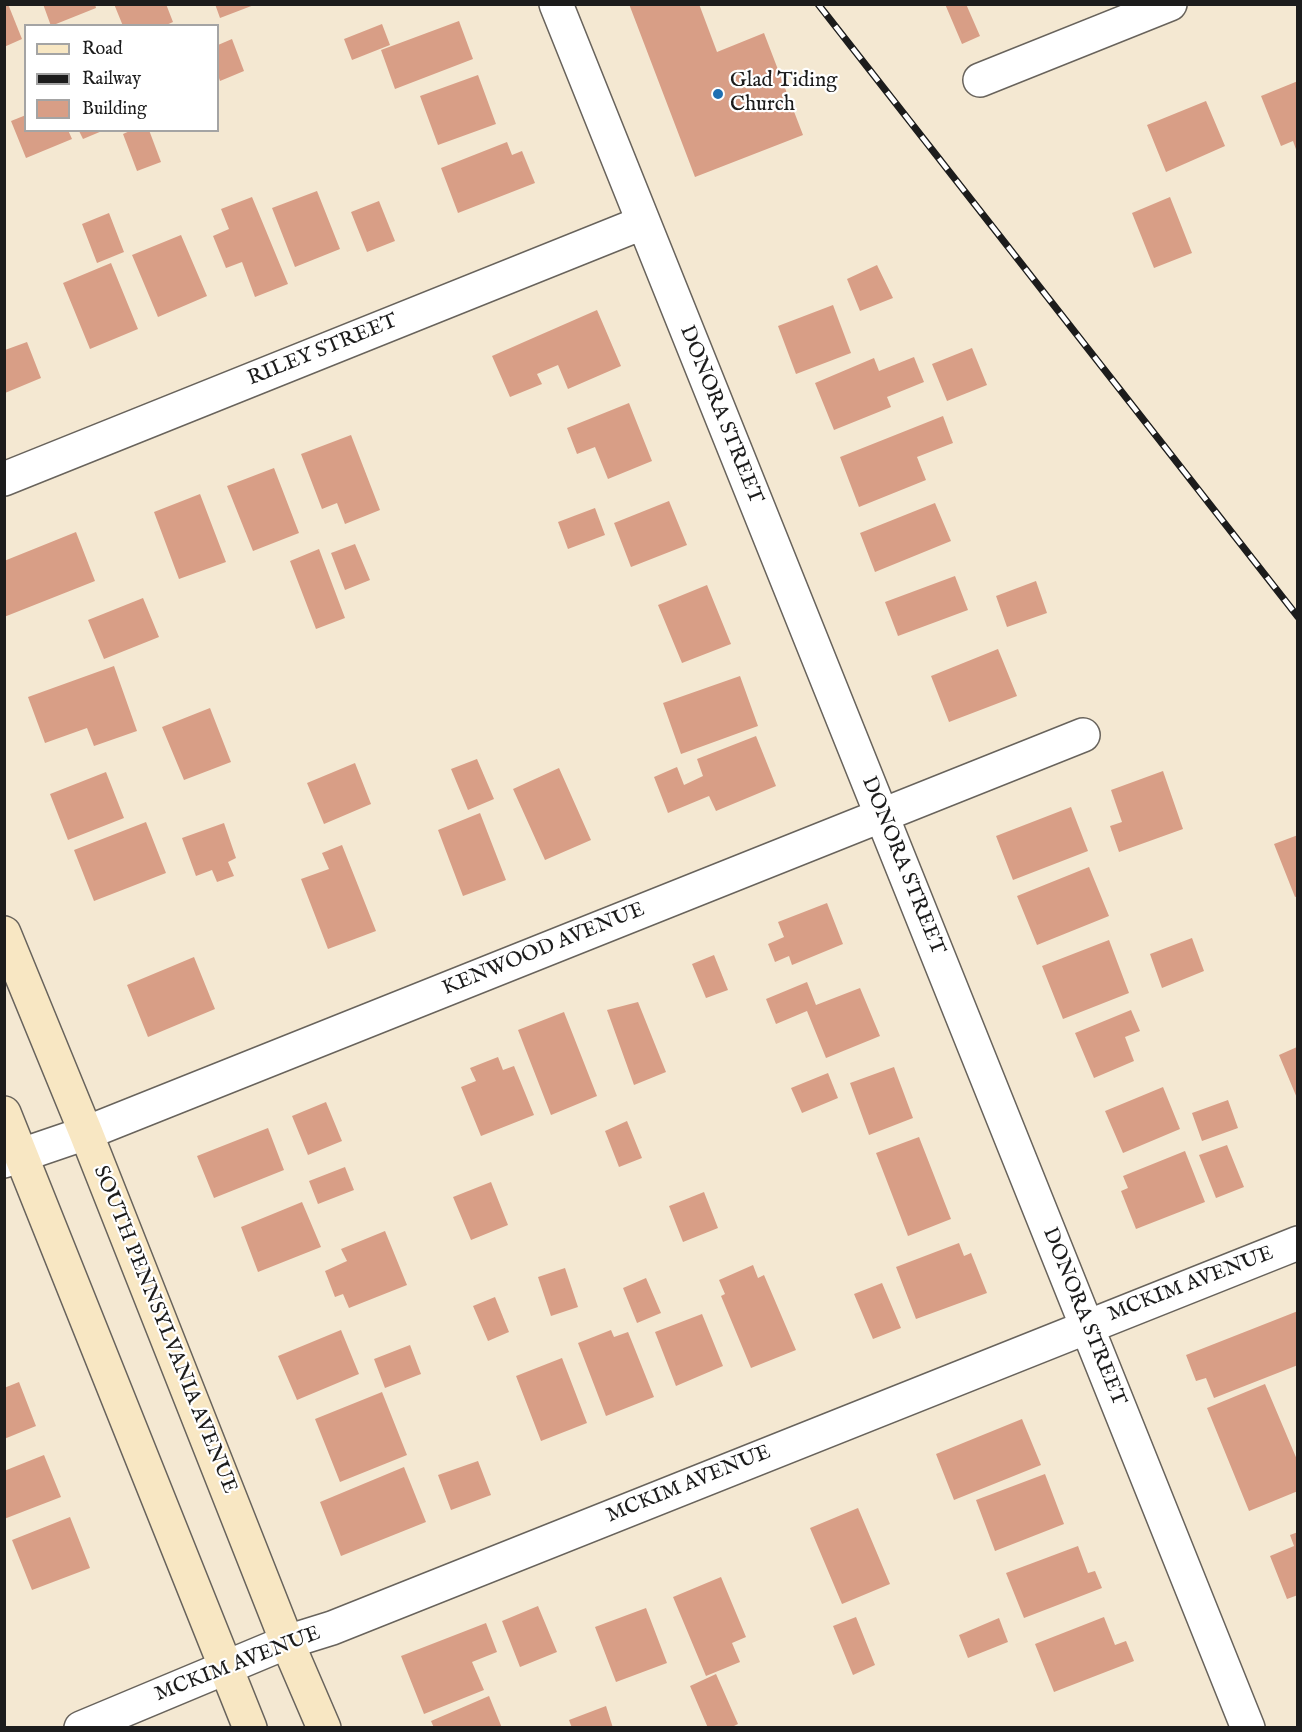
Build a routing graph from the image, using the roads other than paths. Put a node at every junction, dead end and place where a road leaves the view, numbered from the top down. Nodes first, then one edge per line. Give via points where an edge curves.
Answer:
1 (556, 4) edge
2 (1170, 4) edge
3 (980, 80) dead end
4 (642, 223) junction
5 (4, 479) edge
6 (1083, 735) dead end
7 (882, 815) junction
8 (4, 933) edge
9 (4, 1113) edge
10 (86, 1133) junction
11 (13, 1158) edge
12 (1298, 1243) edge
13 (1086, 1326) junction
14 (287, 1642) junction
15 (225, 1667) junction
16 (81, 1728) edge
17 (250, 1728) edge
18 (324, 1728) edge
19 (1248, 1728) edge

1 - 4 street, DONORA STREET
2 - 3 street
4 - 5 street, RILEY STREET
4 - 7 street, DONORA STREET
6 - 7 street, KENWOOD AVENUE
7 - 10 street, KENWOOD AVENUE
7 - 13 street, DONORA STREET
8 - 10 main road, SOUTH PENNSYLVANIA AVENUE
9 - 11 main road
10 - 11 street, KENWOOD AVENUE
10 - 14 main road, SOUTH PENNSYLVANIA AVENUE
11 - 15 main road
12 - 13 street, MCKIM AVENUE
13 - 14 street, MCKIM AVENUE via 332,1628
13 - 19 street, DONORA STREET
14 - 15 street, MCKIM AVENUE
14 - 18 main road, SOUTH PENNSYLVANIA AVENUE
15 - 16 street, MCKIM AVENUE
15 - 17 main road

